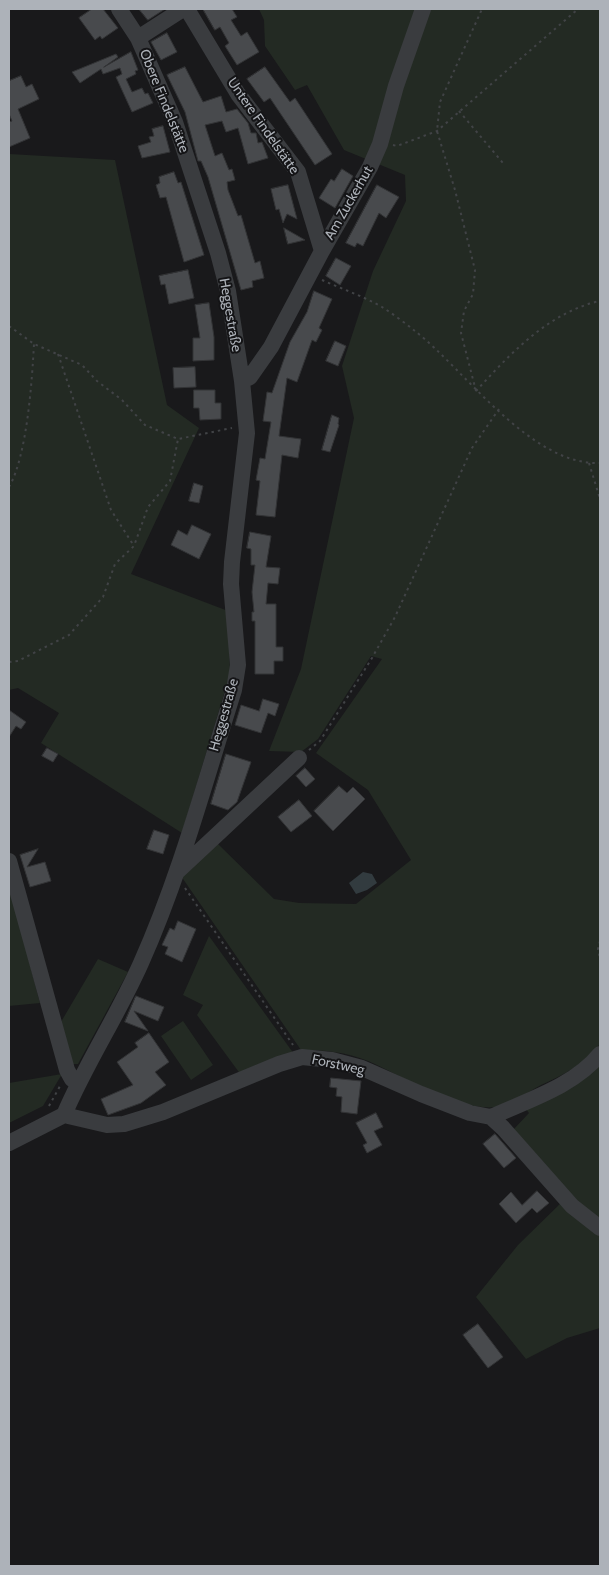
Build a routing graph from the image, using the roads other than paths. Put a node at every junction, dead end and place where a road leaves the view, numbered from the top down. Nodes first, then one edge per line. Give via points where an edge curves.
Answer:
1 (119, 9) edge
2 (185, 9) edge
3 (423, 9) edge
4 (138, 38) junction
5 (190, 168) joint
6 (322, 250) junction
7 (242, 380) junction
8 (299, 758) road end
9 (9, 861) edge
10 (175, 874) junction
11 (600, 1054) edge
12 (72, 1076) junction
13 (64, 1116) junction
14 (491, 1117) junction
15 (9, 1143) edge
16 (600, 1228) edge

1 - 4 street, Obere Findelstätte
2 - 4 street, Obere Findelstätte
2 - 6 street, Untere Findelstätte via 238,94 298,172
3 - 6 street, Am Zuckerhut via 380,144
4 - 5 street, Obere Findelstätte via 175,122
5 - 7 street, Heggestraße via 225,282
6 - 7 street, Am Zuckerhut via 271,347 250,377
7 - 10 street, Heggestraße via 246,426 231,584 238,665 234,690
8 - 10 street
9 - 12 street
10 - 12 street, Heggestraße via 141,964
11 - 14 street via 571,1079
12 - 13 street, Heggestraße
13 - 14 street, Forstweg via 107,1125 124,1124 302,1058 332,1060 362,1068 470,1113
13 - 15 street
14 - 16 street via 572,1206

